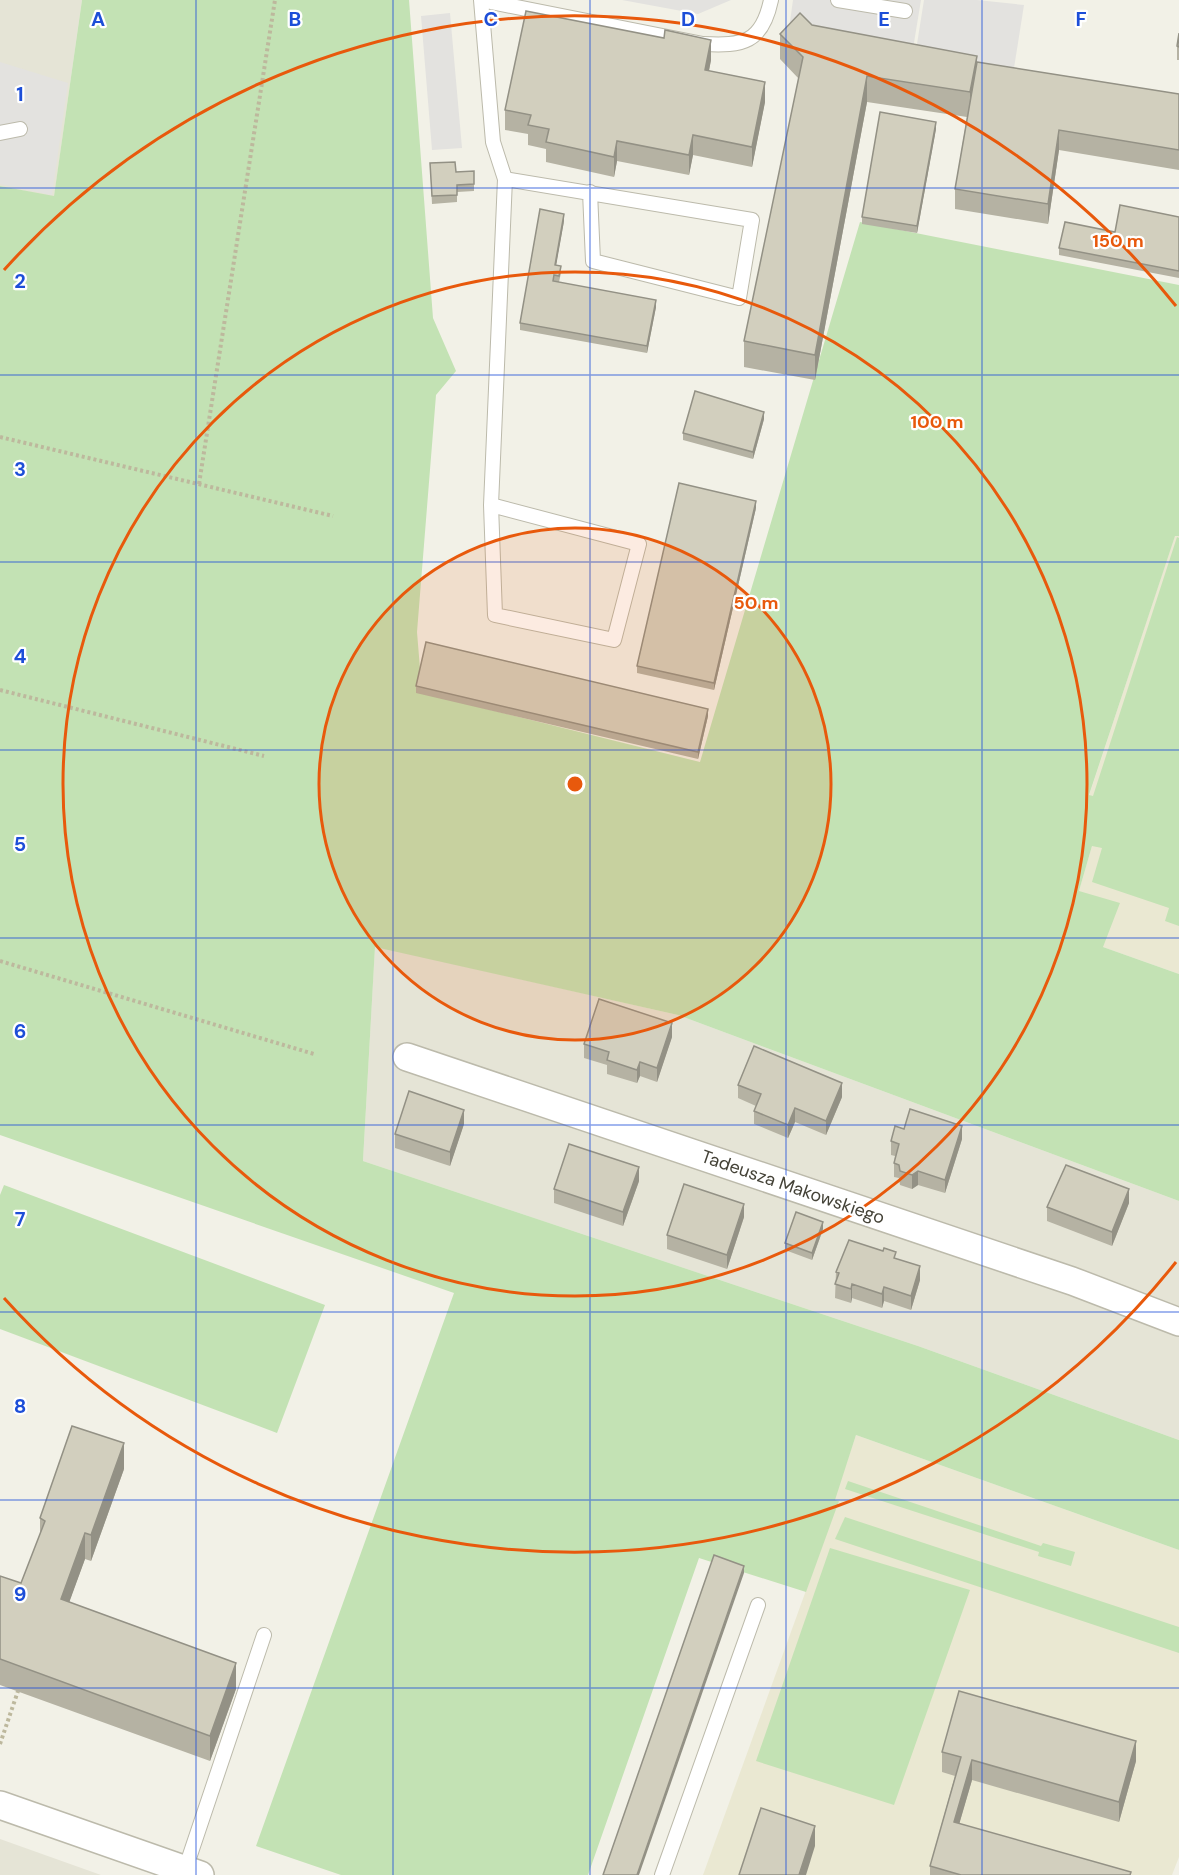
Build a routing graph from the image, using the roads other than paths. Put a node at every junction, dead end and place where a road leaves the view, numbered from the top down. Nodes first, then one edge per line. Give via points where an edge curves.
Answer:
1 (771, 0) edge
2 (838, 0) edge
3 (904, 11) dead end
4 (20, 129) dead end
5 (0, 133) edge
6 (505, 179) junction
7 (590, 192) junction
8 (491, 505) junction
9 (407, 1057) dead end
10 (1179, 1322) edge
11 (758, 1605) dead end
12 (264, 1635) dead end
13 (0, 1805) edge
14 (192, 1872) edge
15 (662, 1875) edge

1 - 6 lane via 760,32 730,45 703,44 481,0 493,142
2 - 3 lane
4 - 5 lane
6 - 7 lane
6 - 8 lane
7 - 7 lane via 752,220 739,298 593,261
8 - 8 lane via 495,615 614,640 639,544
9 - 10 street, Tadeusza Makowskiego via 1061,1278
11 - 15 lane
12 - 14 lane
13 - 14 street

